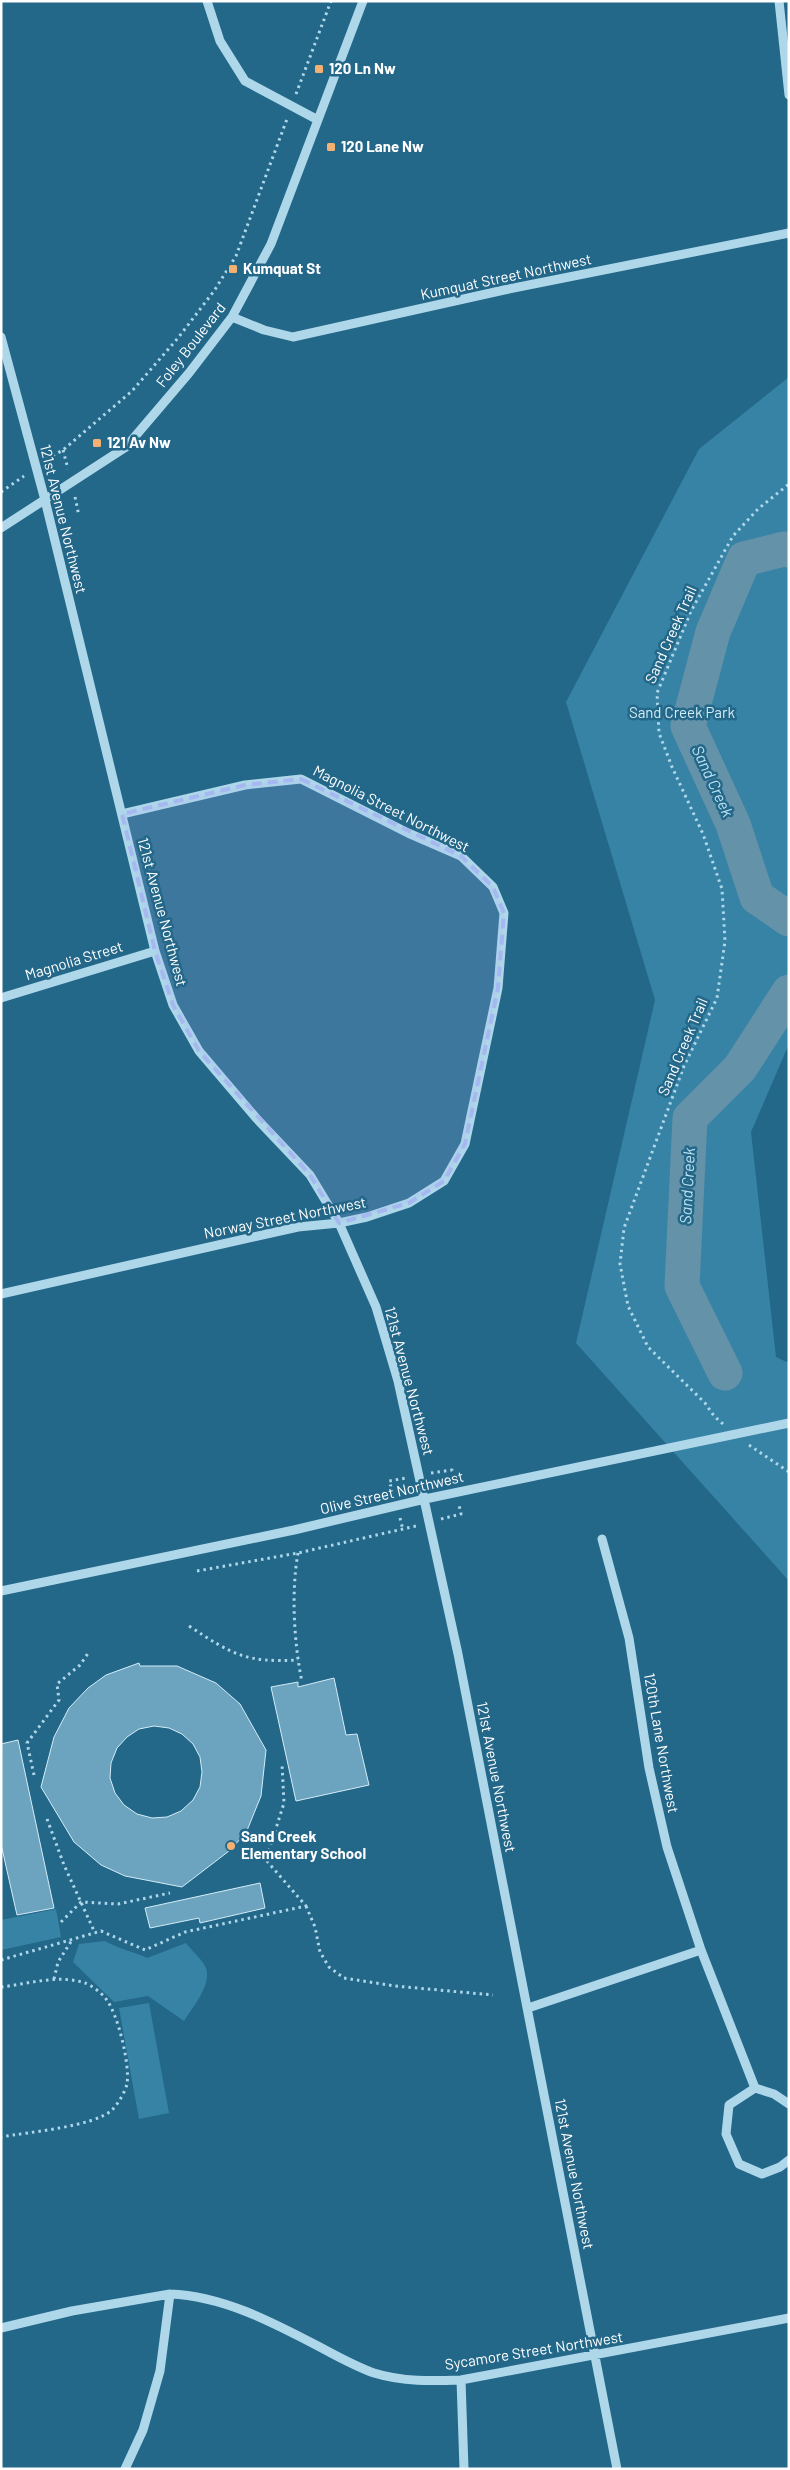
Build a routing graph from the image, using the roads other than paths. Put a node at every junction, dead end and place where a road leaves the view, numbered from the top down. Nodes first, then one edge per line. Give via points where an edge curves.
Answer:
1 (207, 1) edge
2 (363, 1) edge
3 (779, 1) edge
4 (789, 95) edge
5 (318, 120) junction
6 (789, 233) edge
7 (232, 317) junction
8 (1, 337) edge
9 (45, 500) junction
10 (1, 528) edge
11 (122, 814) junction
12 (504, 913) joint
13 (155, 952) junction
14 (1, 998) edge
15 (339, 1223) junction
16 (1, 1294) edge
17 (789, 1423) edge
18 (425, 1499) junction
19 (602, 1539) dead end
20 (1, 1591) edge
21 (701, 1950) junction
22 (528, 2008) junction
23 (755, 2088) junction
24 (789, 2104) edge
25 (789, 2160) edge
26 (170, 2294) junction
27 (789, 2318) edge
28 (1, 2328) edge
29 (596, 2356) junction
30 (461, 2380) junction
31 (124, 2469) edge
32 (464, 2469) edge
33 (618, 2469) edge

1 - 5 street via 220,41 244,81
2 - 5 street, Foley Boulevard
3 - 4 street
5 - 7 street, Foley Boulevard via 271,244
6 - 7 street, Kumquat Street Northwest via 504,290 293,337
7 - 9 street, Foley Boulevard via 126,446
8 - 9 street, 121st Avenue Northwest
9 - 10 street, Foley Boulevard
9 - 11 street, 121st Avenue Northwest
11 - 12 street, Magnolia Street Northwest via 245,785 301,779 461,856 493,887
11 - 13 street, 121st Avenue Northwest
12 - 15 street, Norway Street Northwest via 498,988 465,1144 444,1181 409,1203
13 - 14 street, Magnolia Street
13 - 15 street, 121st Avenue Northwest via 173,1005 199,1051 310,1175
15 - 16 street, Norway Street Northwest via 298,1227
15 - 18 street, 121st Avenue Northwest via 376,1307 398,1381
17 - 18 street, Olive Street Northwest
18 - 20 street, Olive Street Northwest via 294,1530
18 - 22 street, 121st Avenue Northwest
19 - 21 street, 120th Lane Northwest via 629,1638 660,1818 677,1882
21 - 22 street
21 - 23 street, 120th Lane Northwest
22 - 29 street, 121st Avenue Northwest
23 - 24 street via 774,2094
23 - 25 street via 729,2105 726,2134 739,2164 762,2174
26 - 28 street, Sycamore Street Northwest via 72,2311
26 - 30 street, Sycamore Street Northwest via 208,2299 247,2312 373,2372 416,2381
26 - 31 street via 160,2371 143,2430
27 - 29 street, Sycamore Street Northwest
29 - 30 street, Sycamore Street Northwest
29 - 33 street, 121st Avenue Northwest
30 - 32 street

